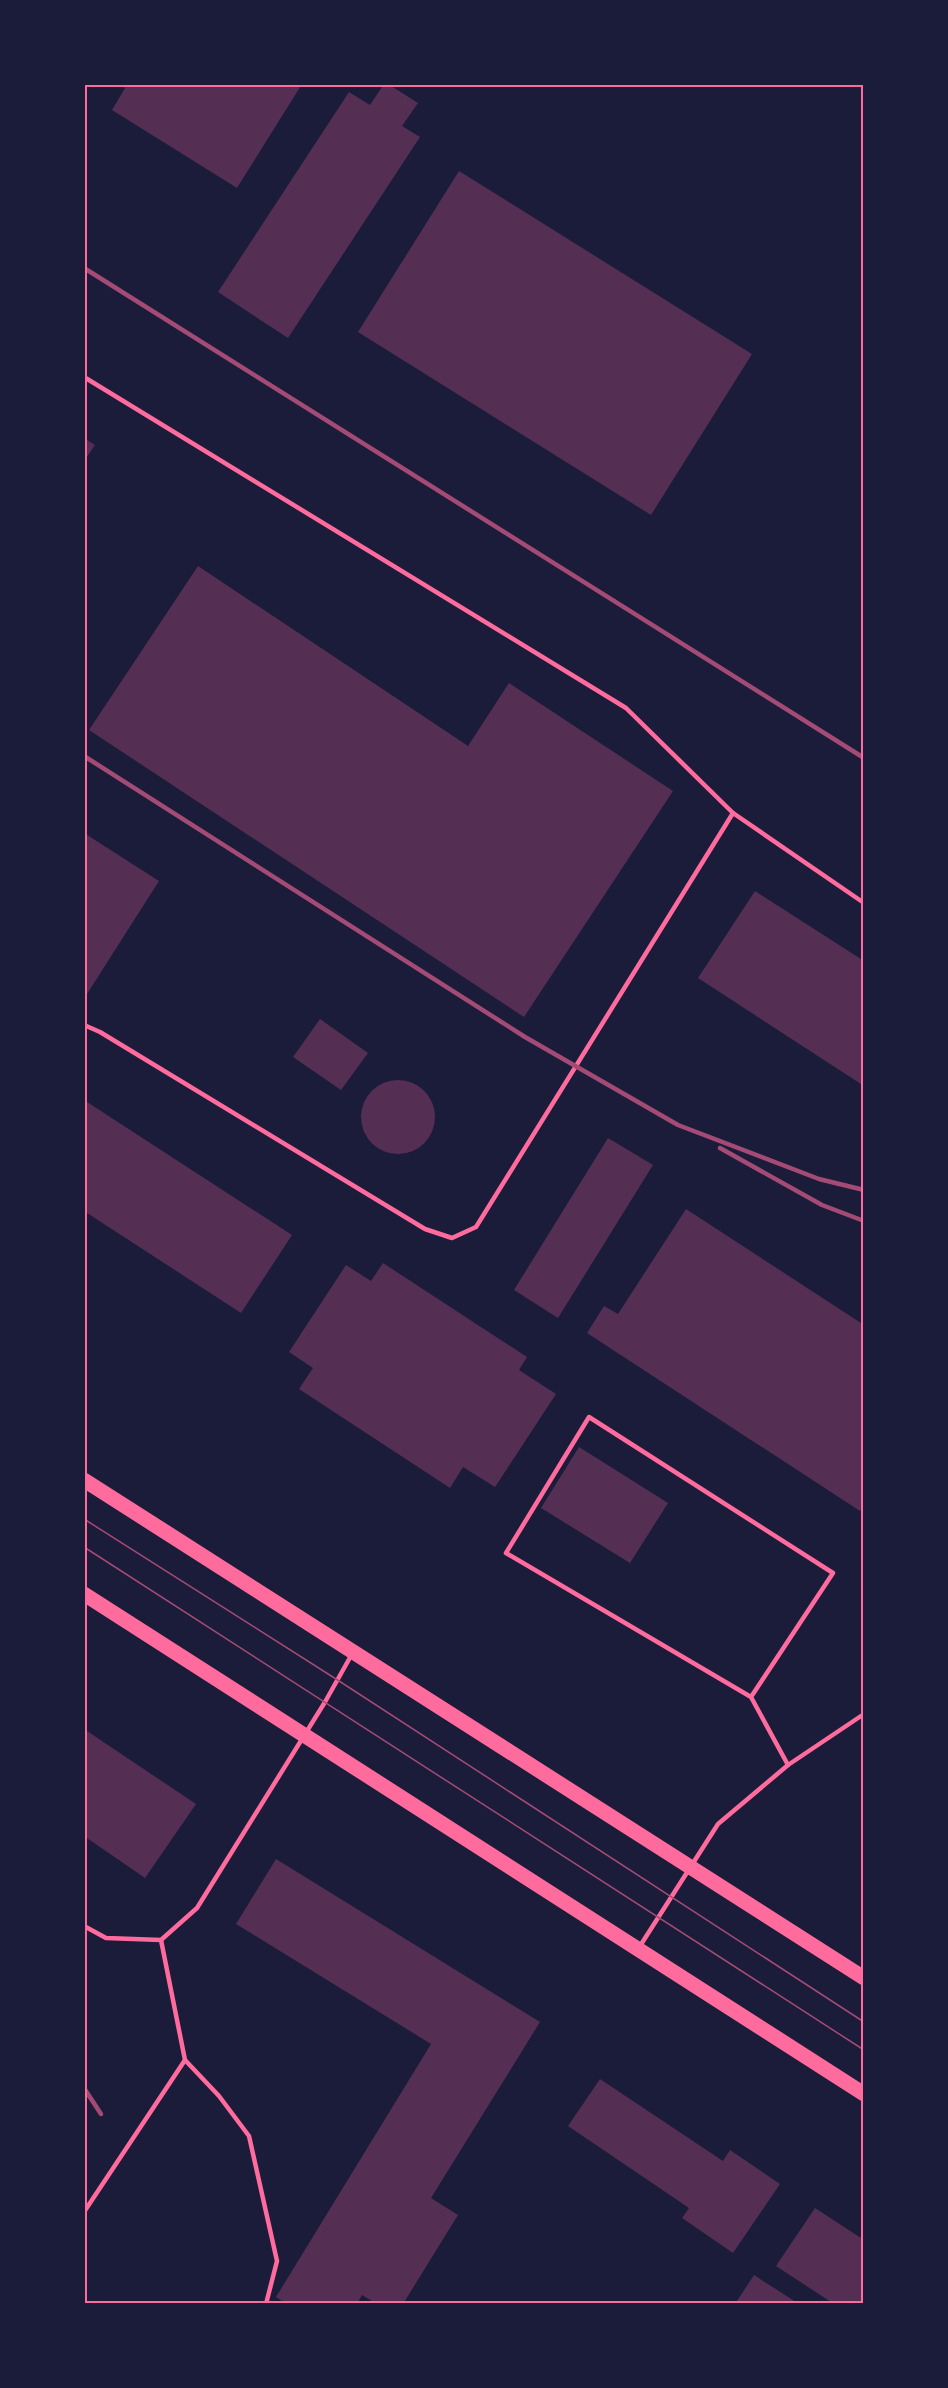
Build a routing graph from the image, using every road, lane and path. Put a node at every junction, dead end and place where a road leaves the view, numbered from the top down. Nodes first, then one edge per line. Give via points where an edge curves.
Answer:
1 (84, 377) edge
2 (734, 813) junction
3 (864, 903) edge
4 (84, 1025) edge
5 (84, 1480) edge
6 (84, 1594) edge
7 (353, 1652) junction
8 (751, 1697) junction
9 (864, 1714) edge
10 (304, 1736) junction
11 (788, 1765) junction
12 (689, 1867) junction
13 (84, 1926) edge
14 (161, 1940) junction
15 (638, 1949) junction
16 (864, 1978) edge
17 (185, 2060) junction
18 (864, 2094) edge
19 (84, 2212) edge
20 (266, 2304) edge

1 - 2 lane via 626,708
2 - 3 lane
2 - 4 lane via 476,1227 452,1238 425,1229
5 - 7 main road
6 - 10 main road
7 - 10 lane
7 - 12 main road
8 - 8 lane via 506,1553 589,1418 833,1573
8 - 11 lane
9 - 11 lane
10 - 14 lane via 197,1908
10 - 15 main road
11 - 12 lane via 718,1824
12 - 15 lane
12 - 16 main road
13 - 14 lane via 106,1938
14 - 17 lane
15 - 18 main road
17 - 19 lane
17 - 20 lane via 249,2136 277,2261

